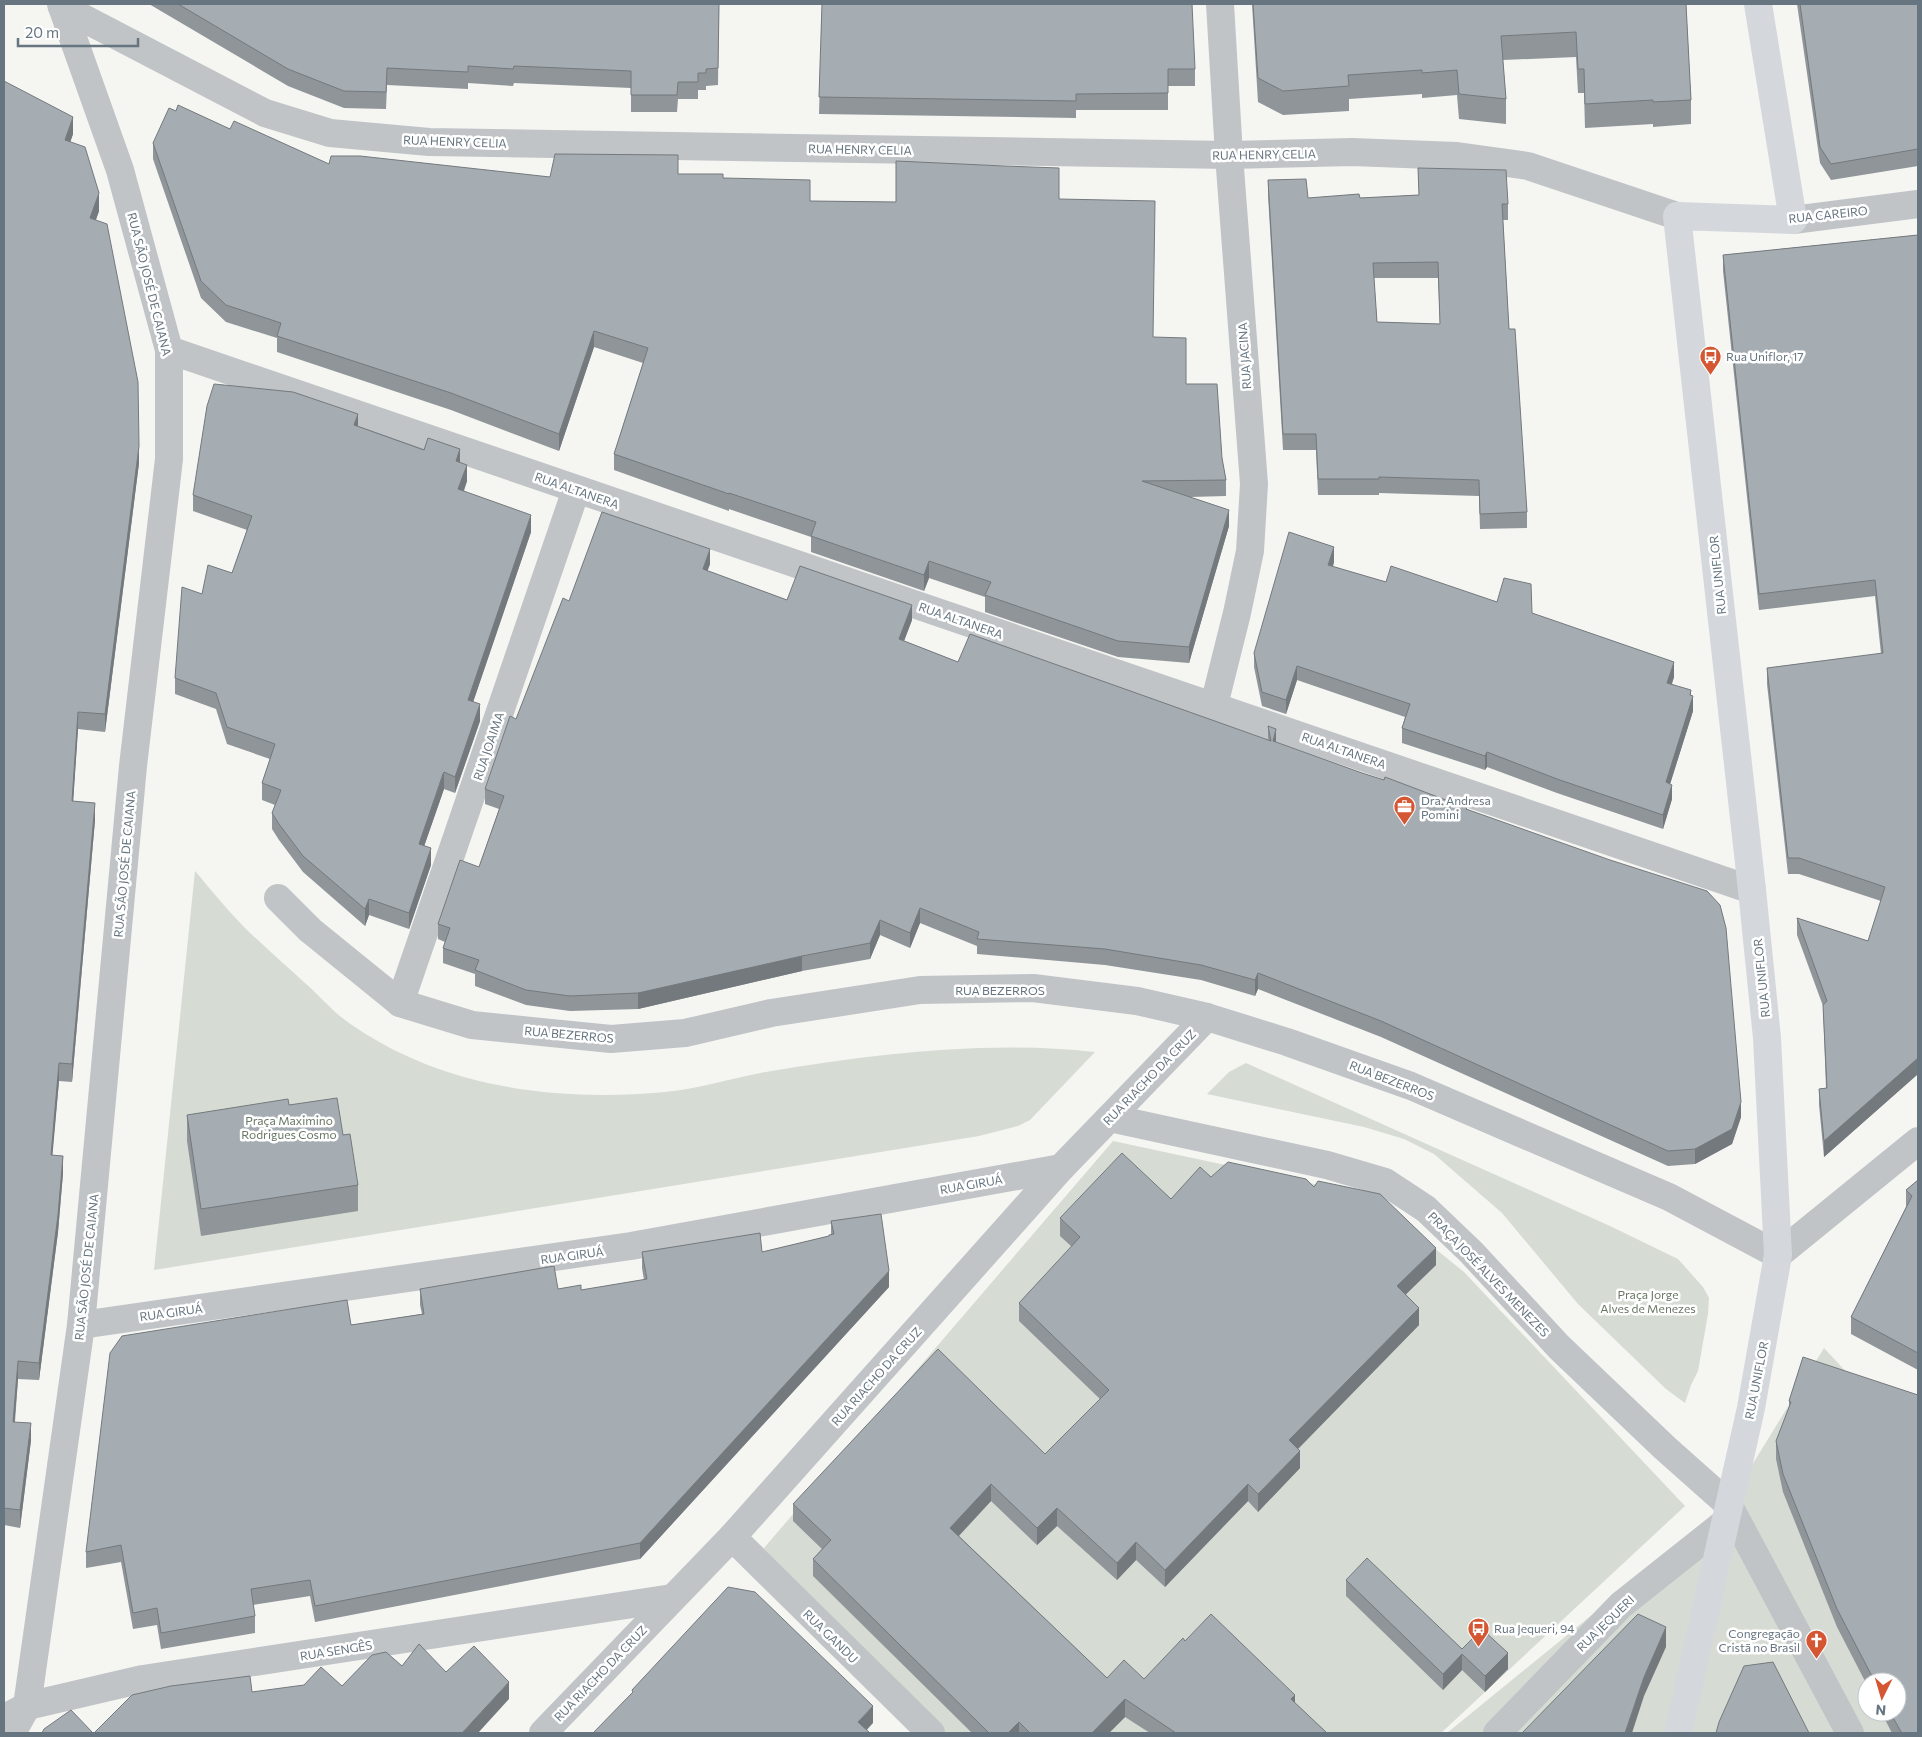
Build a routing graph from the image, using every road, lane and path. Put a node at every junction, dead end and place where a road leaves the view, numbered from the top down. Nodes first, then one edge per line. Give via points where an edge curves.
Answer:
1 (1220, 4) edge
2 (1758, 4) edge
3 (62, 6) edge
4 (1229, 155) junction
5 (1918, 204) edge
6 (1677, 216) junction
7 (1793, 220) junction
8 (169, 350) junction
9 (576, 490) junction
10 (1214, 705) junction
11 (1752, 890) junction
12 (278, 898) dead end
13 (400, 1003) junction
14 (1207, 1017) junction
15 (1110, 1118) junction
16 (1918, 1140) edge
17 (1061, 1168) junction
18 (1778, 1255) junction
19 (81, 1325) junction
20 (1726, 1514) junction
21 (732, 1537) junction
22 (672, 1598) junction
23 (15, 1712) edge
24 (12, 1733) edge
25 (543, 1733) edge
26 (931, 1733) edge
27 (1497, 1733) edge
28 (1678, 1733) edge
29 (1850, 1733) edge

1 - 4 street, RUA JACINA
2 - 7 main road
3 - 4 street, RUA HENRY CELIA via 265,113 330,133 429,142
3 - 8 street, RUA SÃO JOSÉ DE CAIANA via 120,170
4 - 6 street, RUA HENRY CELIA via 1352,152 1457,156 1528,166
4 - 10 street, RUA JACINA via 1254,484 1250,550
5 - 7 street, RUA CAREIRO
6 - 7 main road, RUA CAREIRO
6 - 11 main road, RUA UNIFLOR
8 - 9 street, RUA ALTANERA
8 - 19 street, RUA SÃO JOSÉ DE CAIANA via 169,459 133,766
9 - 10 street, RUA ALTANERA
9 - 13 street, RUA JOAIMA
10 - 11 street, RUA ALTANERA
11 - 18 main road, RUA UNIFLOR via 1767,1038
12 - 13 street, RUA BEZERROS via 310,930
13 - 14 street, RUA BEZERROS via 472,1026 611,1039 685,1034 771,1013 920,990 1033,988 1137,1001
14 - 15 street, RUA RIACHO DA CRUZ
14 - 18 street, RUA BEZERROS via 1411,1086 1669,1197
15 - 17 street, RUA RIACHO DA CRUZ
15 - 20 street, PRAÇA JOSÉ ALVES MENEZES via 1327,1165 1385,1182 1426,1209 1559,1347 1665,1448
16 - 18 street
17 - 19 street, RUA GIRUÁ via 631,1246
17 - 21 street, RUA RIACHO DA CRUZ
18 - 20 main road, RUA UNIFLOR via 1751,1408
19 - 23 street, RUA SÃO JOSÉ DE CAIANA
20 - 27 street, RUA JEQUERI via 1621,1605
20 - 28 main road, RUA UNIFLOR
20 - 29 street
21 - 22 street, RUA RIACHO DA CRUZ
21 - 26 street, RUA GANDU
22 - 23 street, RUA SENGÊS via 143,1679
22 - 25 street, RUA RIACHO DA CRUZ
23 - 24 street, RUA SÃO JOSÉ DE CAIANA

